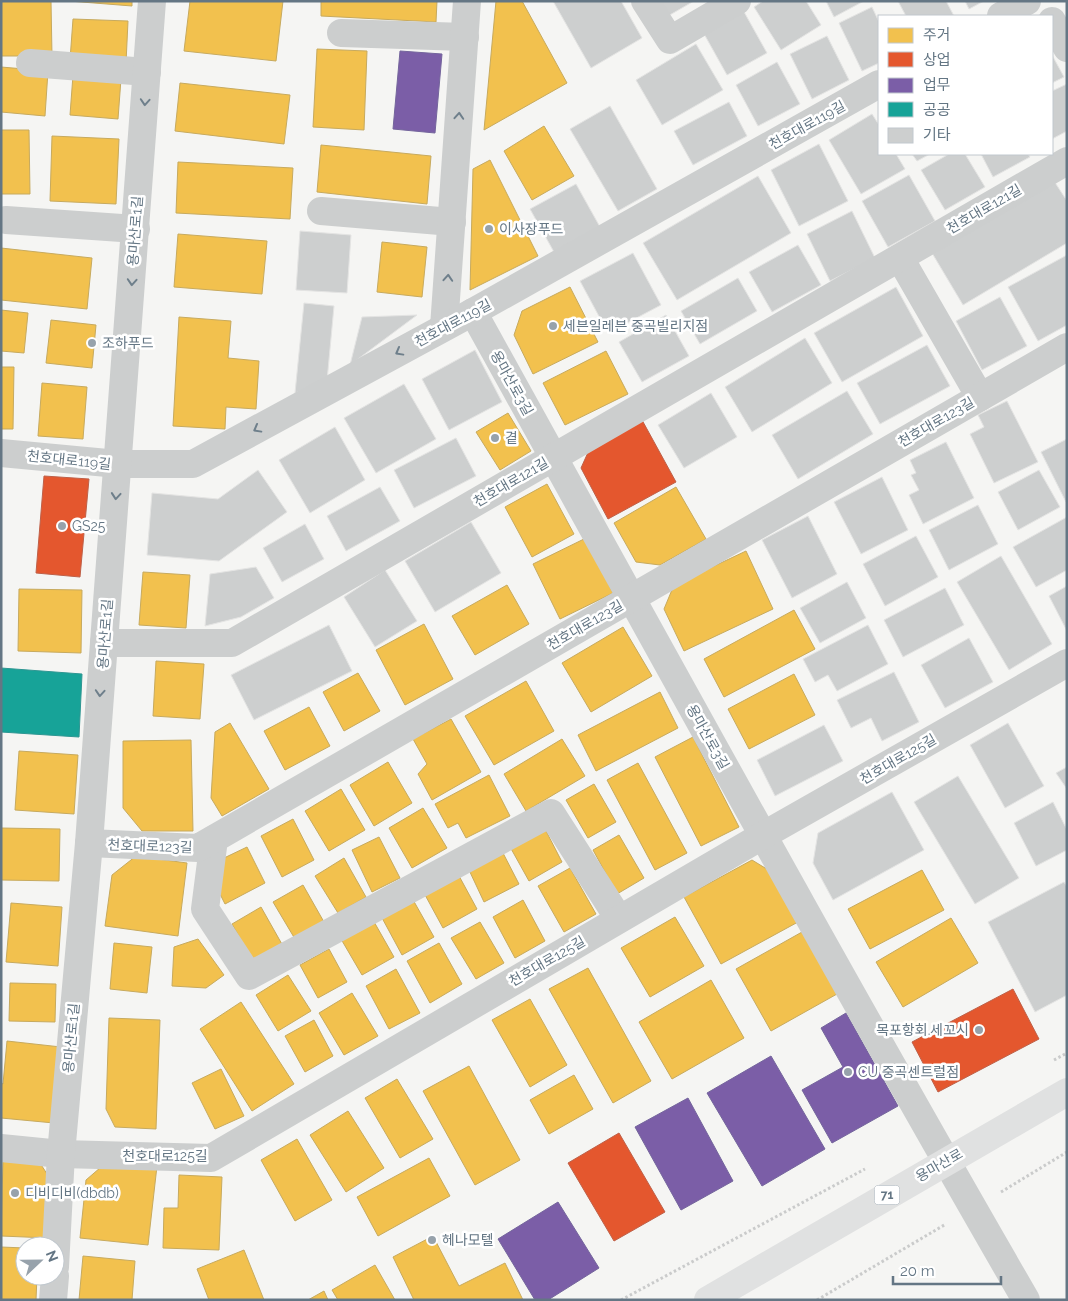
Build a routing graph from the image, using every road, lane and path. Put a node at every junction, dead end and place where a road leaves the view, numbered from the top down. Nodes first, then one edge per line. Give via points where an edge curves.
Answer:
1 (152, 1) edge
2 (467, 1) edge
3 (645, 1) edge
4 (737, 1) edge
5 (1027, 1) edge
6 (1040, 1) edge
7 (1003, 15) edge
8 (1048, 15) edge
9 (1053, 23) edge
10 (341, 33) dead end
11 (465, 37) junction
12 (1067, 48) edge
13 (30, 63) dead end
14 (147, 72) junction
15 (878, 85) edge
16 (1067, 161) edge
17 (321, 211) dead end
18 (6, 220) dead end
19 (452, 222) junction
20 (136, 229) junction
21 (900, 258) junction
22 (473, 312) junction
23 (444, 327) junction
24 (1067, 347) edge
25 (980, 397) junction
26 (1, 453) edge
27 (554, 458) junction
28 (118, 464) junction
29 (632, 598) junction
30 (104, 644) junction
31 (1067, 663) edge
32 (762, 836) junction
33 (214, 839) junction
34 (89, 843) junction
35 (619, 919) junction
36 (1067, 1092) edge
37 (1, 1148) edge
38 (1067, 1152) edge
39 (61, 1154) junction
40 (946, 1161) junction
41 (870, 1166) dead end
42 (973, 1208) junction
43 (57, 1236) edge
44 (54, 1286) edge
45 (53, 1300) edge
46 (621, 1300) edge
47 (708, 1300) edge
48 (817, 1300) edge
49 (1026, 1300) edge

1 - 14 street, 용마산로1길
2 - 11 street
3 - 4 street via 670,40
5 - 7 street
6 - 8 street
9 - 12 street
10 - 11 street
19 -> 11 street
13 - 14 street
14 -> 20 street, 용마산로1길
15 - 22 street, 천호대로119길
16 - 21 street, 천호대로121길
17 - 19 street
18 - 20 street
23 -> 19 street
20 -> 28 street, 용마산로1길
21 - 25 street
21 - 27 street, 천호대로121길
22 - 23 street, 천호대로119길
22 - 27 street, 용마산로3길
23 -> 28 street, 천호대로119길 via 193,464
24 - 25 street, 천호대로123길
25 - 29 street, 천호대로123길
26 - 28 street, 천호대로119길
27 - 29 street, 용마산로3길
27 - 30 street, 천호대로121길 via 232,643
28 -> 30 street, 용마산로1길
29 - 32 street, 용마산로3길
29 - 33 street, 천호대로123길
30 -> 34 street, 용마산로1길
31 - 32 street, 천호대로125길
32 - 35 street, 천호대로125길
32 - 40 street, 용마산로3길
33 - 34 street, 천호대로123길 via 198,848
33 - 35 street via 205,909 249,976 551,812
34 - 39 street, 용마산로1길
35 - 39 street, 천호대로125길 via 211,1158
36 - 40 main road, 용마산로 / 71
37 - 39 street, 천호대로125길
38 - 42 path
39 - 43 street, 용마산로1길
40 - 42 street, 용마산로3길
40 - 47 main road, 용마산로 / 71
41 - 46 path
42 - 48 path
42 - 49 street, 용마산로3길
44 - 45 street

